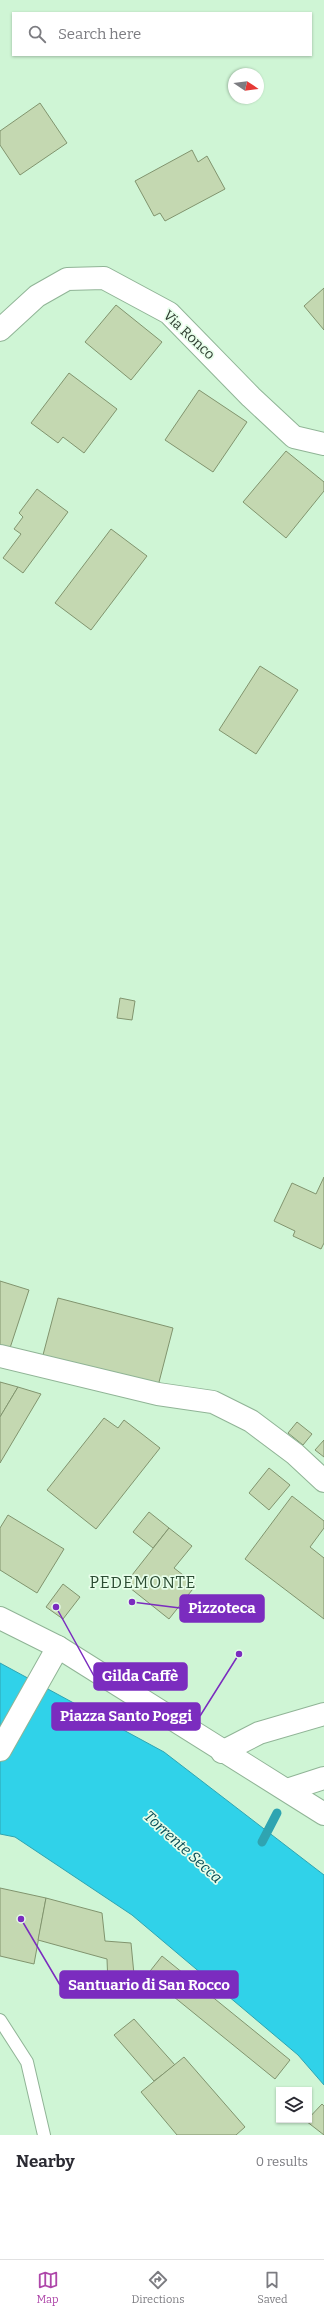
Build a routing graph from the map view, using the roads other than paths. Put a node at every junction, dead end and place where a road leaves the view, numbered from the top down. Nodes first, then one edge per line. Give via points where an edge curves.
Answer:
1 (0, 330) edge
2 (324, 444) edge
3 (0, 1356) edge
4 (324, 1481) edge
5 (0, 1618) edge
6 (54, 1655) junction
7 (324, 1714) edge
8 (0, 1750) edge
9 (222, 1752) junction
10 (324, 1778) edge
11 (287, 1790) junction
12 (324, 1814) edge
13 (0, 2020) edge
14 (44, 2135) edge

1 - 2 street, Via Ronco via 37,296 67,279 104,278 169,313 294,437
3 - 4 street via 158,1394 213,1402 251,1421 295,1454
5 - 6 street
6 - 8 street
6 - 9 street
7 - 9 street via 259,1733
9 - 11 street
10 - 11 street
11 - 12 street
13 - 14 lane via 27,2062

